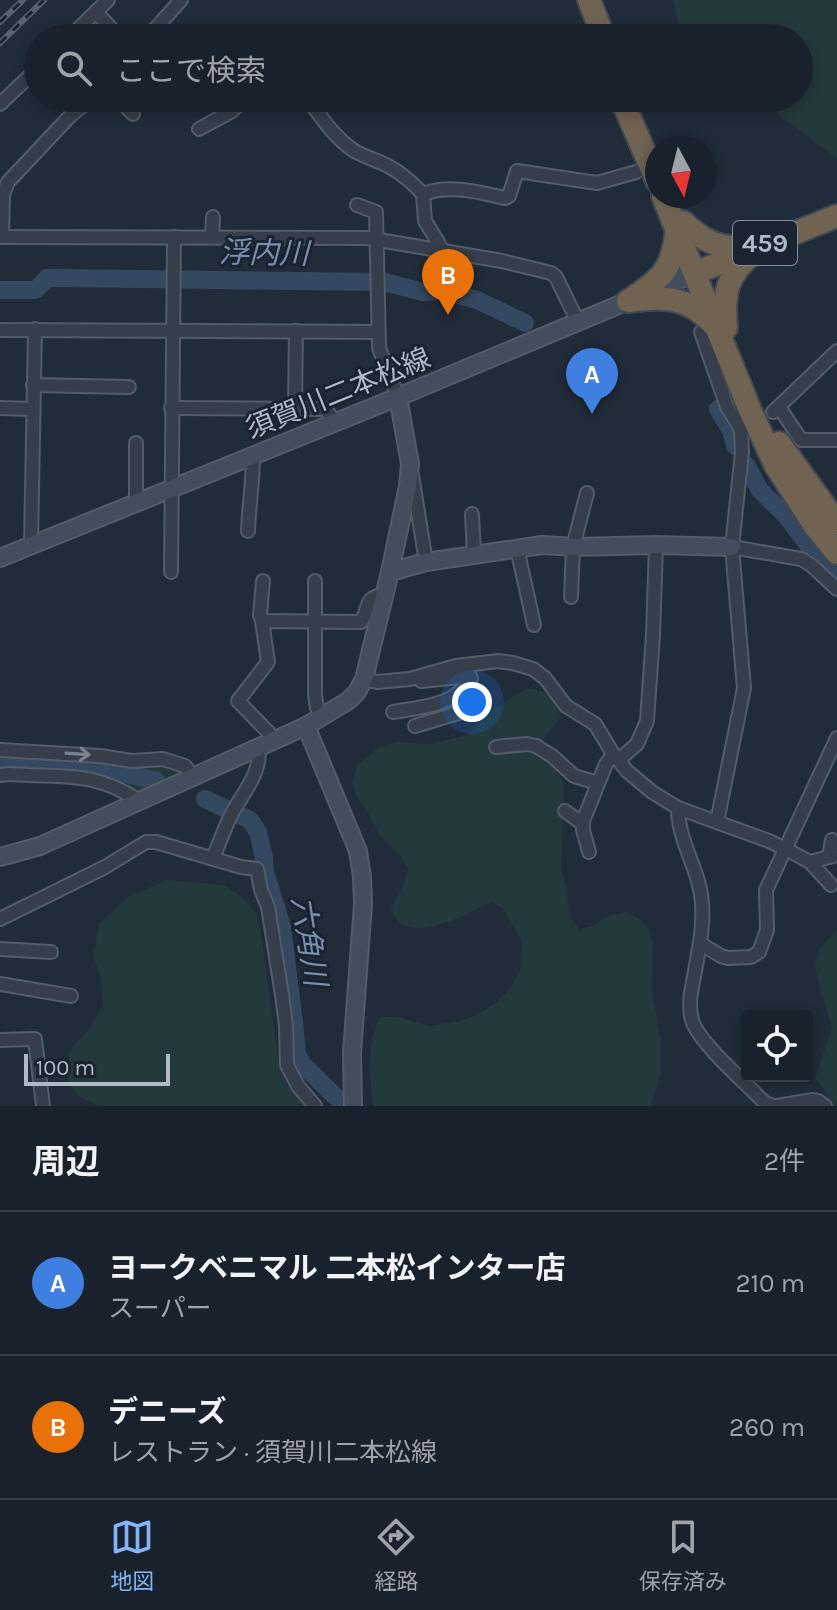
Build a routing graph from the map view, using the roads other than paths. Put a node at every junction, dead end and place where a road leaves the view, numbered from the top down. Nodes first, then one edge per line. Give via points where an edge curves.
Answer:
1 (108, 0) edge
2 (181, 0) edge
3 (589, 0) edge
4 (96, 12) junction
5 (166, 18) junction
6 (84, 24) edge
7 (107, 24) edge
8 (160, 24) edge
9 (173, 24) edge
10 (598, 24) edge
11 (24, 81) edge
12 (0, 103) edge
13 (75, 112) edge
14 (230, 112) edge
15 (317, 112) edge
16 (626, 112) edge
17 (638, 112) edge
18 (199, 129) dead end
19 (648, 136) edge
20 (645, 170) edge
21 (645, 176) edge
22 (423, 194) junction
23 (357, 205) dead end
24 (670, 208) edge
25 (675, 208) edge
26 (837, 216) edge
27 (213, 217) dead end
28 (680, 225) junction
29 (1, 237) edge
30 (174, 237) junction
31 (212, 237) junction
32 (378, 241) junction
33 (767, 243) junction
34 (442, 250) junction
35 (698, 272) junction
36 (628, 301) junction
37 (578, 322) junction
38 (35, 329) junction
39 (0, 330) edge
40 (173, 330) junction
41 (296, 331) junction
42 (716, 331) junction
43 (377, 332) junction
44 (837, 351) edge
45 (33, 385) junction
46 (129, 387) dead end
47 (398, 397) junction
48 (0, 408) edge
49 (171, 408) junction
50 (32, 409) junction
51 (295, 409) junction
52 (334, 422) junction
53 (837, 440) edge
54 (136, 443) dead end
55 (253, 456) junction
56 (410, 464) junction
57 (171, 488) junction
58 (587, 493) dead end
59 (136, 502) junction
60 (472, 514) dead end
61 (837, 523) edge
62 (248, 531) dead end
63 (31, 545) junction
64 (656, 545) junction
65 (573, 547) junction
66 (732, 547) junction
67 (517, 548) junction
68 (837, 553) edge
69 (474, 554) junction
70 (0, 558) edge
71 (426, 562) junction
72 (171, 572) dead end
73 (390, 572) junction
74 (263, 581) dead end
75 (315, 581) dead end
76 (837, 589) edge
77 (384, 594) junction
78 (571, 597) dead end
79 (262, 621) junction
80 (315, 622) junction
81 (534, 625) dead end
82 (364, 679) junction
83 (410, 679) junction
84 (461, 693) junction
85 (393, 712) dead end
86 (323, 717) junction
87 (306, 726) junction
88 (415, 726) dead end
89 (837, 738) edge
90 (266, 745) junction
91 (496, 747) dead end
92 (0, 750) edge
93 (616, 757) junction
94 (0, 775) edge
95 (193, 777) junction
96 (598, 783) junction
97 (144, 799) junction
98 (678, 808) junction
99 (565, 811) dead end
100 (717, 822) junction
101 (583, 824) junction
102 (832, 840) dead end
103 (785, 849) junction
104 (589, 852) dead end
105 (833, 856) edge
106 (0, 857) edge
107 (213, 858) junction
108 (810, 862) junction
109 (831, 885) dead end
110 (701, 894) junction
111 (686, 896) dead end
112 (0, 919) edge
113 (0, 935) edge
114 (701, 944) junction
115 (4, 949) edge
116 (51, 952) dead end
117 (0, 984) edge
118 (71, 996) dead end
119 (0, 1040) edge
120 (353, 1101) edge
121 (43, 1106) edge
122 (315, 1106) edge
123 (776, 1106) edge
124 (825, 1106) edge

1 - 4 street
2 - 5 street
3 - 10 highway
4 - 6 street
4 - 7 street
5 - 8 street
5 - 9 street
11 - 12 street
13 - 29 street via 8,182
14 - 18 street
15 - 22 street via 342,141 405,176
16 - 20 highway
17 - 19 highway
21 - 22 street via 597,183 517,171 505,198 465,189
22 - 34 street via 425,221
23 - 32 street via 376,212
24 - 28 highway, 459
25 - 28 highway, 459
26 - 33 highway, 459
27 - 31 street
28 - 33 highway via 720,246
28 - 35 highway, 459
28 - 36 highway via 666,269
29 - 30 street
30 - 31 street
30 - 40 street
31 - 32 street
32 - 34 street
32 - 43 street
33 - 35 highway, 459
33 - 42 highway via 733,275
34 - 37 street via 551,273
35 - 36 street, 須賀川二本松線
35 - 42 highway
36 - 37 street, 須賀川二本松線
36 - 42 highway via 660,297 685,302
37 - 47 street, 須賀川二本松線
38 - 39 street
38 - 40 street
38 - 45 street
40 - 41 street
40 - 49 street
41 - 43 street
41 - 51 street
42 - 61 highway via 770,431
42 - 66 street via 727,407 742,429
42 - 68 highway via 776,466
43 - 47 street
44 - 53 street via 776,410 801,440
45 - 46 street
45 - 50 street
47 - 52 street, 須賀川二本松線
47 - 56 street
48 - 50 street
49 - 51 street
49 - 57 street
50 - 63 street
51 - 52 street via 326,409
52 - 55 street, 須賀川二本松線
54 - 59 street
55 - 57 street, 須賀川二本松線
55 - 62 street
56 - 71 street
56 - 73 street
57 - 59 street, 須賀川二本松線
57 - 72 street
58 - 65 street
59 - 63 street, 須賀川二本松線
60 - 69 street
63 - 70 street, 須賀川二本松線
64 - 65 street
64 - 66 street
64 - 93 street via 647,721 637,744
65 - 67 street
65 - 78 street
66 - 76 street via 801,559
66 - 100 street via 744,688
67 - 69 street
67 - 81 street
69 - 71 street
71 - 73 street
73 - 77 street
74 - 79 street
75 - 80 street
77 - 80 street via 370,599 361,622
77 - 82 street
79 - 80 street
79 - 90 street via 268,662 238,701 269,733
80 - 86 street via 315,695
82 - 83 street
82 - 86 street via 348,701
83 - 84 street via 470,676
83 - 93 street via 456,666 498,661 523,665 545,678 566,706 595,724
84 - 85 street
84 - 88 street via 471,706 465,711
86 - 87 street
87 - 90 street
87 - 120 street via 358,851 362,877
89 - 103 street
90 - 95 street
90 - 107 street
91 - 96 street via 536,746 574,776
92 -> 95 street via 163,759 185,766
93 - 96 street via 606,764
93 - 98 street via 652,792
94 - 97 street via 93,779
95 - 97 street
96 - 101 street
97 - 106 street via 40,846
98 - 100 street
98 - 110 street
99 - 101 street
100 - 103 street
101 - 104 street
102 - 105 street
103 - 108 street
103 - 114 street via 766,890 767,930 759,952 728,958
105 - 108 street
107 - 112 street via 146,842
107 - 122 street via 257,869 282,995 287,1065
108 - 109 street
110 - 111 street
110 - 114 street
113 - 115 street
114 - 123 street via 690,1001 695,1030 765,1103
115 - 116 street
117 - 118 street
119 - 121 street via 35,1039
123 - 124 street via 813,1100

